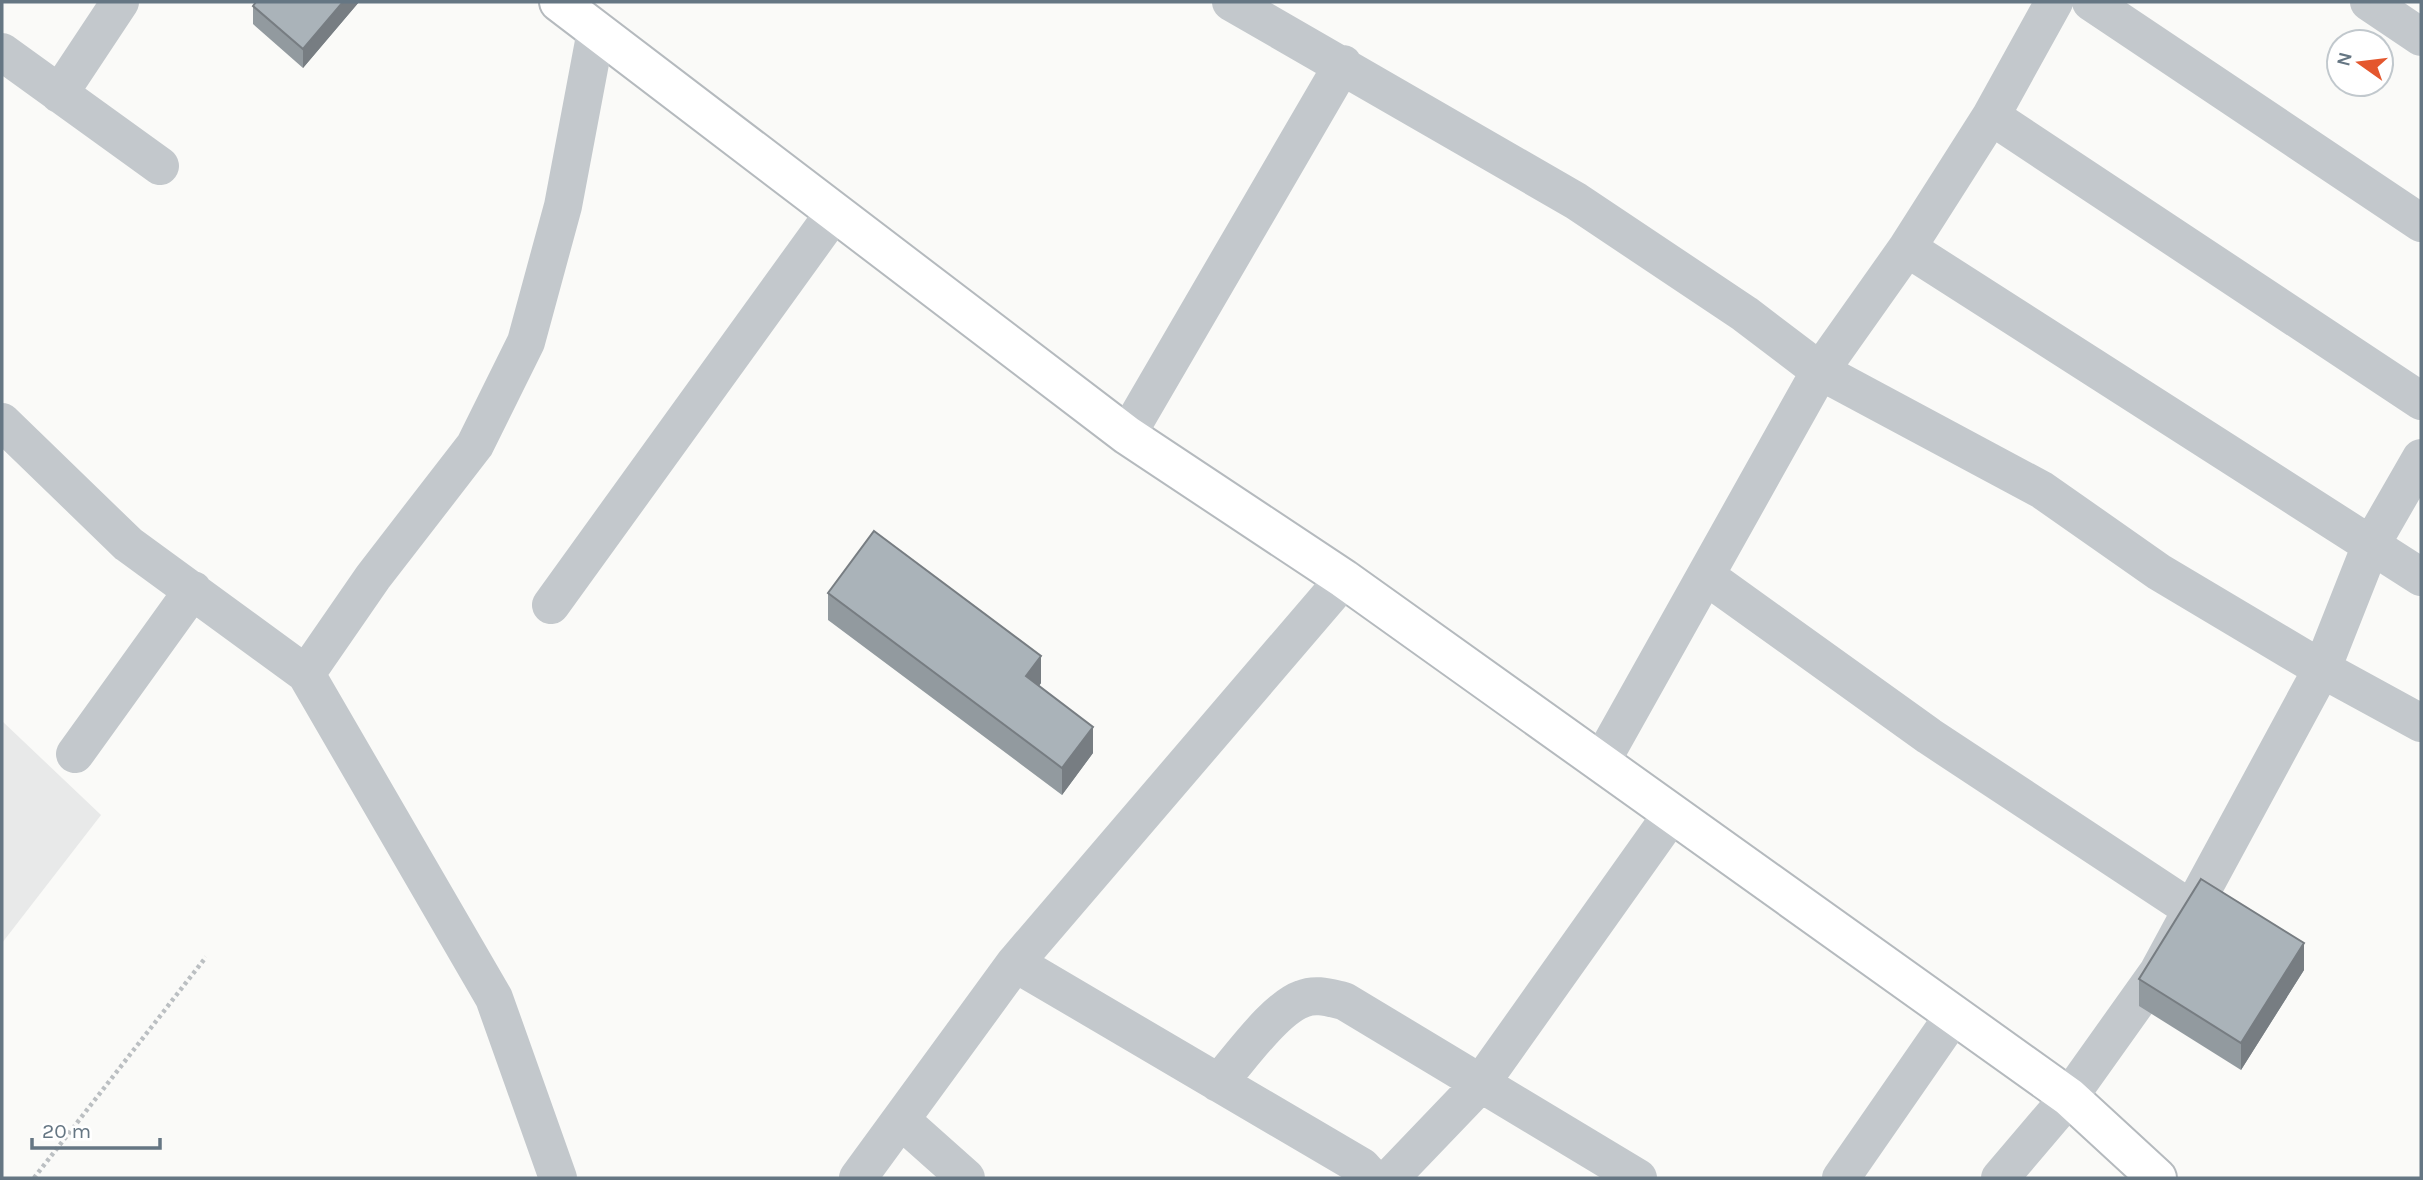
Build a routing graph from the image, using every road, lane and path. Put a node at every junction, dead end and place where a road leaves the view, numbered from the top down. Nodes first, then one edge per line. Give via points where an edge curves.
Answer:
1 (120, 2) edge
2 (559, 2) edge
3 (1231, 2) edge
4 (2054, 2) edge
5 (2091, 2) edge
6 (2369, 2) edge
7 (596, 31) junction
8 (2421, 37) edge
9 (2, 52) edge
10 (1343, 64) junction
11 (59, 94) junction
12 (1991, 116) junction
13 (160, 166) dead end
14 (834, 213) junction
15 (2421, 223) edge
16 (1907, 248) junction
17 (1820, 372) junction
18 (2421, 401) edge
19 (2, 422) edge
20 (1127, 435) junction
21 (2421, 458) edge
22 (2371, 545) junction
23 (1706, 576) junction
24 (2421, 577) edge
25 (1344, 579) junction
26 (193, 590) junction
27 (551, 605) dead end
28 (2322, 669) junction
29 (306, 674) junction
30 (2421, 723) edge
31 (75, 754) dead end
32 (1601, 762) junction
33 (1672, 814) junction
34 (2191, 909) junction
35 (206, 957) dead end
36 (1015, 963) junction
37 (1954, 1015) junction
38 (1218, 1083) junction
39 (1481, 1083) junction
40 (2070, 1097) junction
41 (902, 1122) junction
42 (34, 1178) edge
43 (558, 1178) edge
44 (858, 1178) edge
45 (965, 1178) edge
46 (1373, 1178) edge
47 (1390, 1178) edge
48 (1638, 1178) edge
49 (1840, 1178) edge
50 (2000, 1178) edge
51 (2157, 1178) edge

1 - 11 street
2 - 7 main road
3 - 10 street
4 - 12 street
5 - 15 street
6 - 8 street
7 - 14 main road
7 - 29 street via 562,206 526,342 475,445
9 - 11 street
10 - 17 street via 1576,201 1745,314
10 - 20 street
11 - 13 street
12 - 16 street
12 - 18 street
14 - 20 main road
14 - 27 street
16 - 17 street
16 - 22 street
17 - 23 street
17 - 28 street via 2042,490 2159,572
19 - 26 street via 128,544
20 - 25 main road
21 - 22 street
22 - 24 street
22 - 28 street
23 - 32 street
23 - 34 street via 1929,736
25 - 32 main road
25 - 36 street
26 - 29 street
26 - 31 street
28 - 30 street
28 - 34 street
29 - 43 street via 494,998
32 - 33 main road
33 - 37 main road
33 - 39 street
34 - 40 street via 2158,972
35 - 42 path
36 - 38 street
36 - 41 street
37 - 40 main road
37 - 49 street
38 - 39 street via 1286,1008 1320,995 1345,1001
38 - 46 street via 1363,1167
39 - 47 street
39 - 48 street
40 - 50 street
40 - 51 main road
41 - 44 street
41 - 45 street

